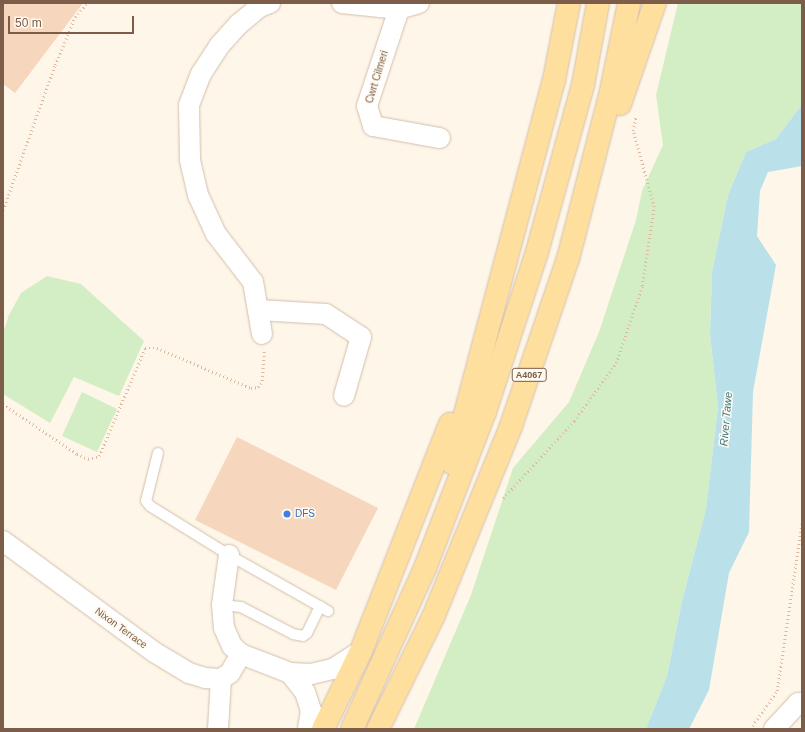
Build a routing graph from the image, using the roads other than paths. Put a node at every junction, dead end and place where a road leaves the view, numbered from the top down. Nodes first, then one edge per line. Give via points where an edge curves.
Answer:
1 (270, 3) edge
2 (342, 3) edge
3 (419, 3) edge
4 (569, 3) edge
5 (598, 3) edge
6 (629, 3) edge
7 (655, 3) edge
8 (399, 8) junction
9 (440, 138) dead end
10 (568, 259) junction
11 (258, 310) junction
12 (488, 327) junction
13 (262, 334) road end
14 (344, 396) dead end
15 (158, 453) dead end
16 (3, 541) edge
17 (229, 556) junction
18 (425, 568) junction
19 (222, 605) junction
20 (361, 651) junction
21 (241, 654) junction
22 (290, 674) junction
23 (221, 679) junction
24 (402, 681) junction
25 (802, 703) edge
26 (218, 729) edge
27 (308, 729) edge
28 (322, 729) edge
29 (352, 729) edge
30 (378, 729) edge
31 (392, 729) edge
32 (774, 729) edge

1 - 11 street via 259,7 219,46 202,74 189,105 190,159 198,195 216,234 253,282
2 - 8 street
3 - 8 street
4 - 12 main road via 554,80
5 - 18 main road, A4067 via 582,85 537,252 485,412
6 - 10 main road, A4067 via 611,91
7 - 10 main road
8 - 9 street, Cwrt Cilmeri via 367,106 373,126
10 - 24 main road, A4067 via 509,433 434,615
11 - 13 street
11 - 14 street via 326,314 362,337
12 - 18 main road
12 - 20 main road
15 - 17 lane via 147,503
16 - 23 street, Nixon Terrace via 154,652 189,673
17 - 19 street
17 - 19 lane via 324,609 303,636 293,634 241,608
18 - 29 main road, A4067
19 - 21 street via 224,628 232,646
20 - 22 street via 333,669 311,674
20 - 28 main road
21 - 22 street
21 - 23 street via 230,673
22 - 27 street via 305,692 311,710
23 - 26 street
24 - 30 main road, A4067
24 - 31 main road
25 - 32 street via 798,703

